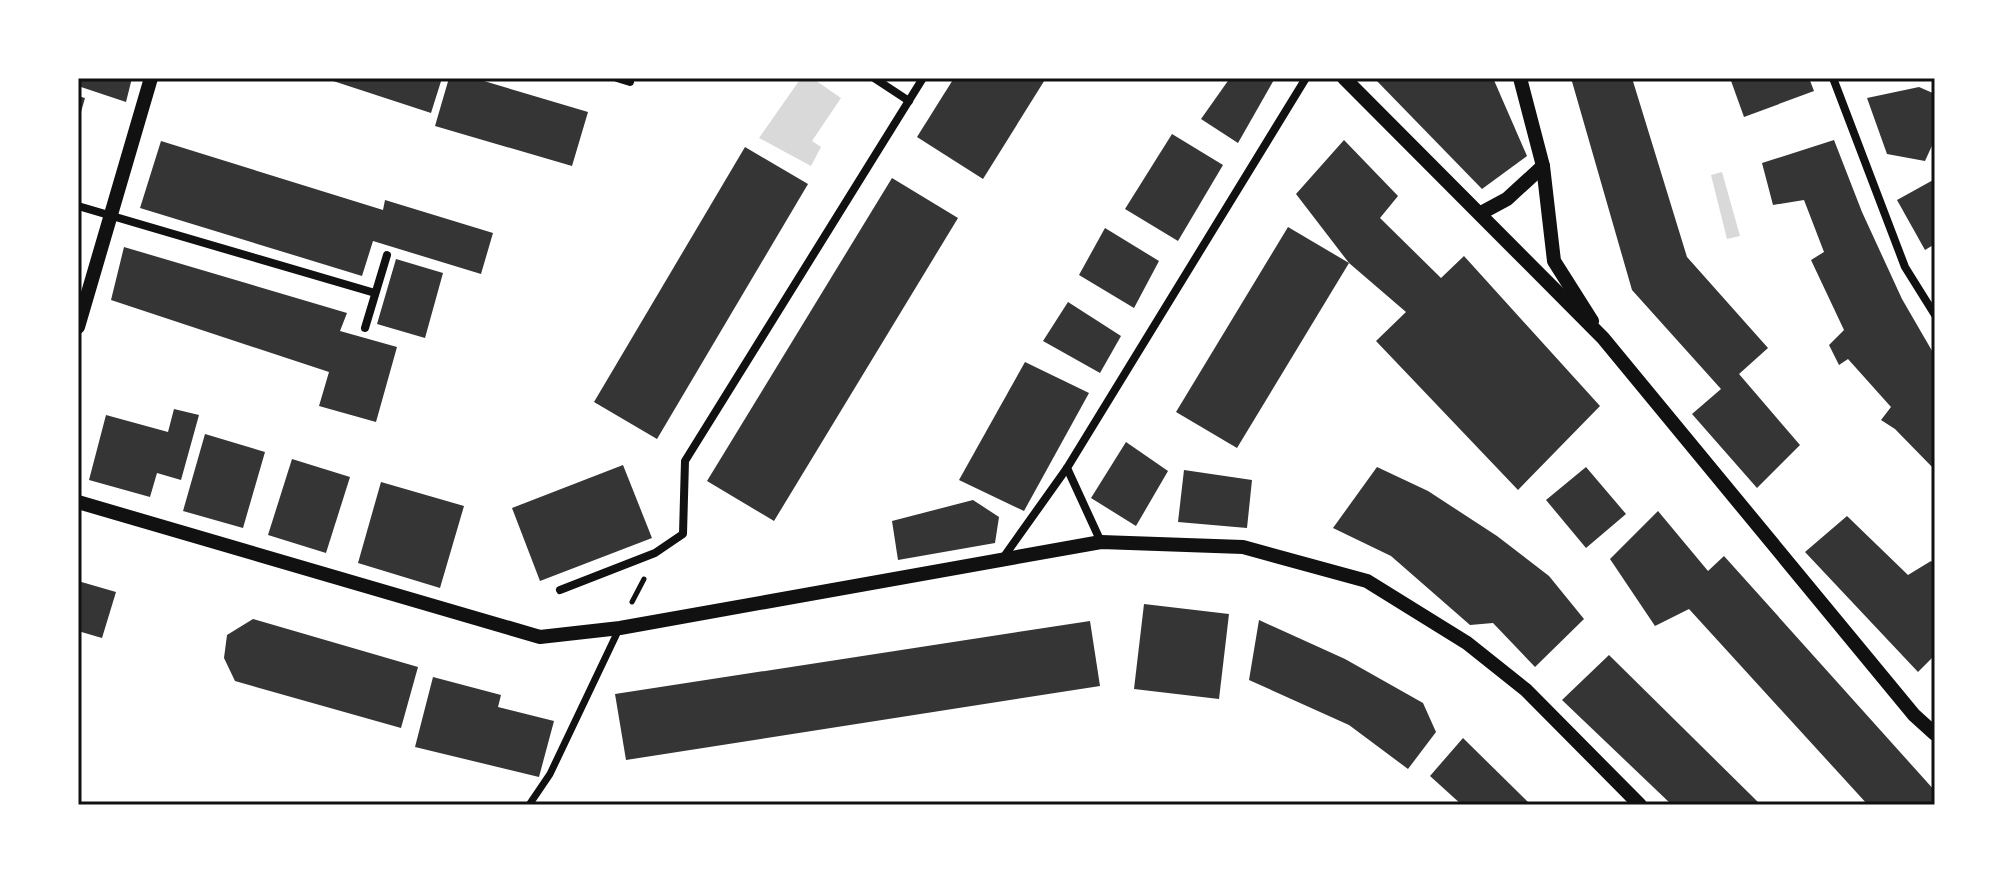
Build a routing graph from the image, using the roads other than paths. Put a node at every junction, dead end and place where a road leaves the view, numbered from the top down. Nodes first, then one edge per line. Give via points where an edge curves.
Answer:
1 (151, 78) edge
2 (617, 78) edge
3 (874, 78) edge
4 (923, 78) edge
5 (1306, 78) edge
6 (1344, 78) edge
7 (1520, 78) edge
8 (1833, 78) edge
9 (630, 82) dead end
10 (909, 101) junction
11 (1543, 166) junction
12 (78, 206) edge
13 (1481, 213) junction
14 (109, 216) junction
15 (387, 255) dead end
16 (375, 293) junction
17 (1935, 315) edge
18 (78, 327) edge
19 (365, 328) dead end
20 (1603, 338) junction
21 (1067, 468) junction
22 (78, 502) edge
23 (1101, 542) junction
24 (1003, 558) junction
25 (560, 590) dead end
26 (620, 628) junction
27 (1935, 734) edge
28 (529, 805) edge
29 (1640, 805) edge

1 - 14 street
2 - 9 street
3 - 10 street
4 - 10 street
5 - 21 street
6 - 13 street
7 - 11 street
8 - 17 street via 1905,267
10 - 25 street via 685,461 683,534 655,553
11 - 13 street via 1507,199
11 - 20 street via 1554,261
12 - 14 street
13 - 20 street
14 - 16 street
14 - 18 street
15 - 16 street
16 - 19 street
20 - 27 street
21 - 23 street
21 - 24 street
22 - 26 street via 540,637
23 - 24 street
23 - 29 street via 1243,547 1367,581 1467,643 1526,690
24 - 26 street
26 - 28 street via 550,774

